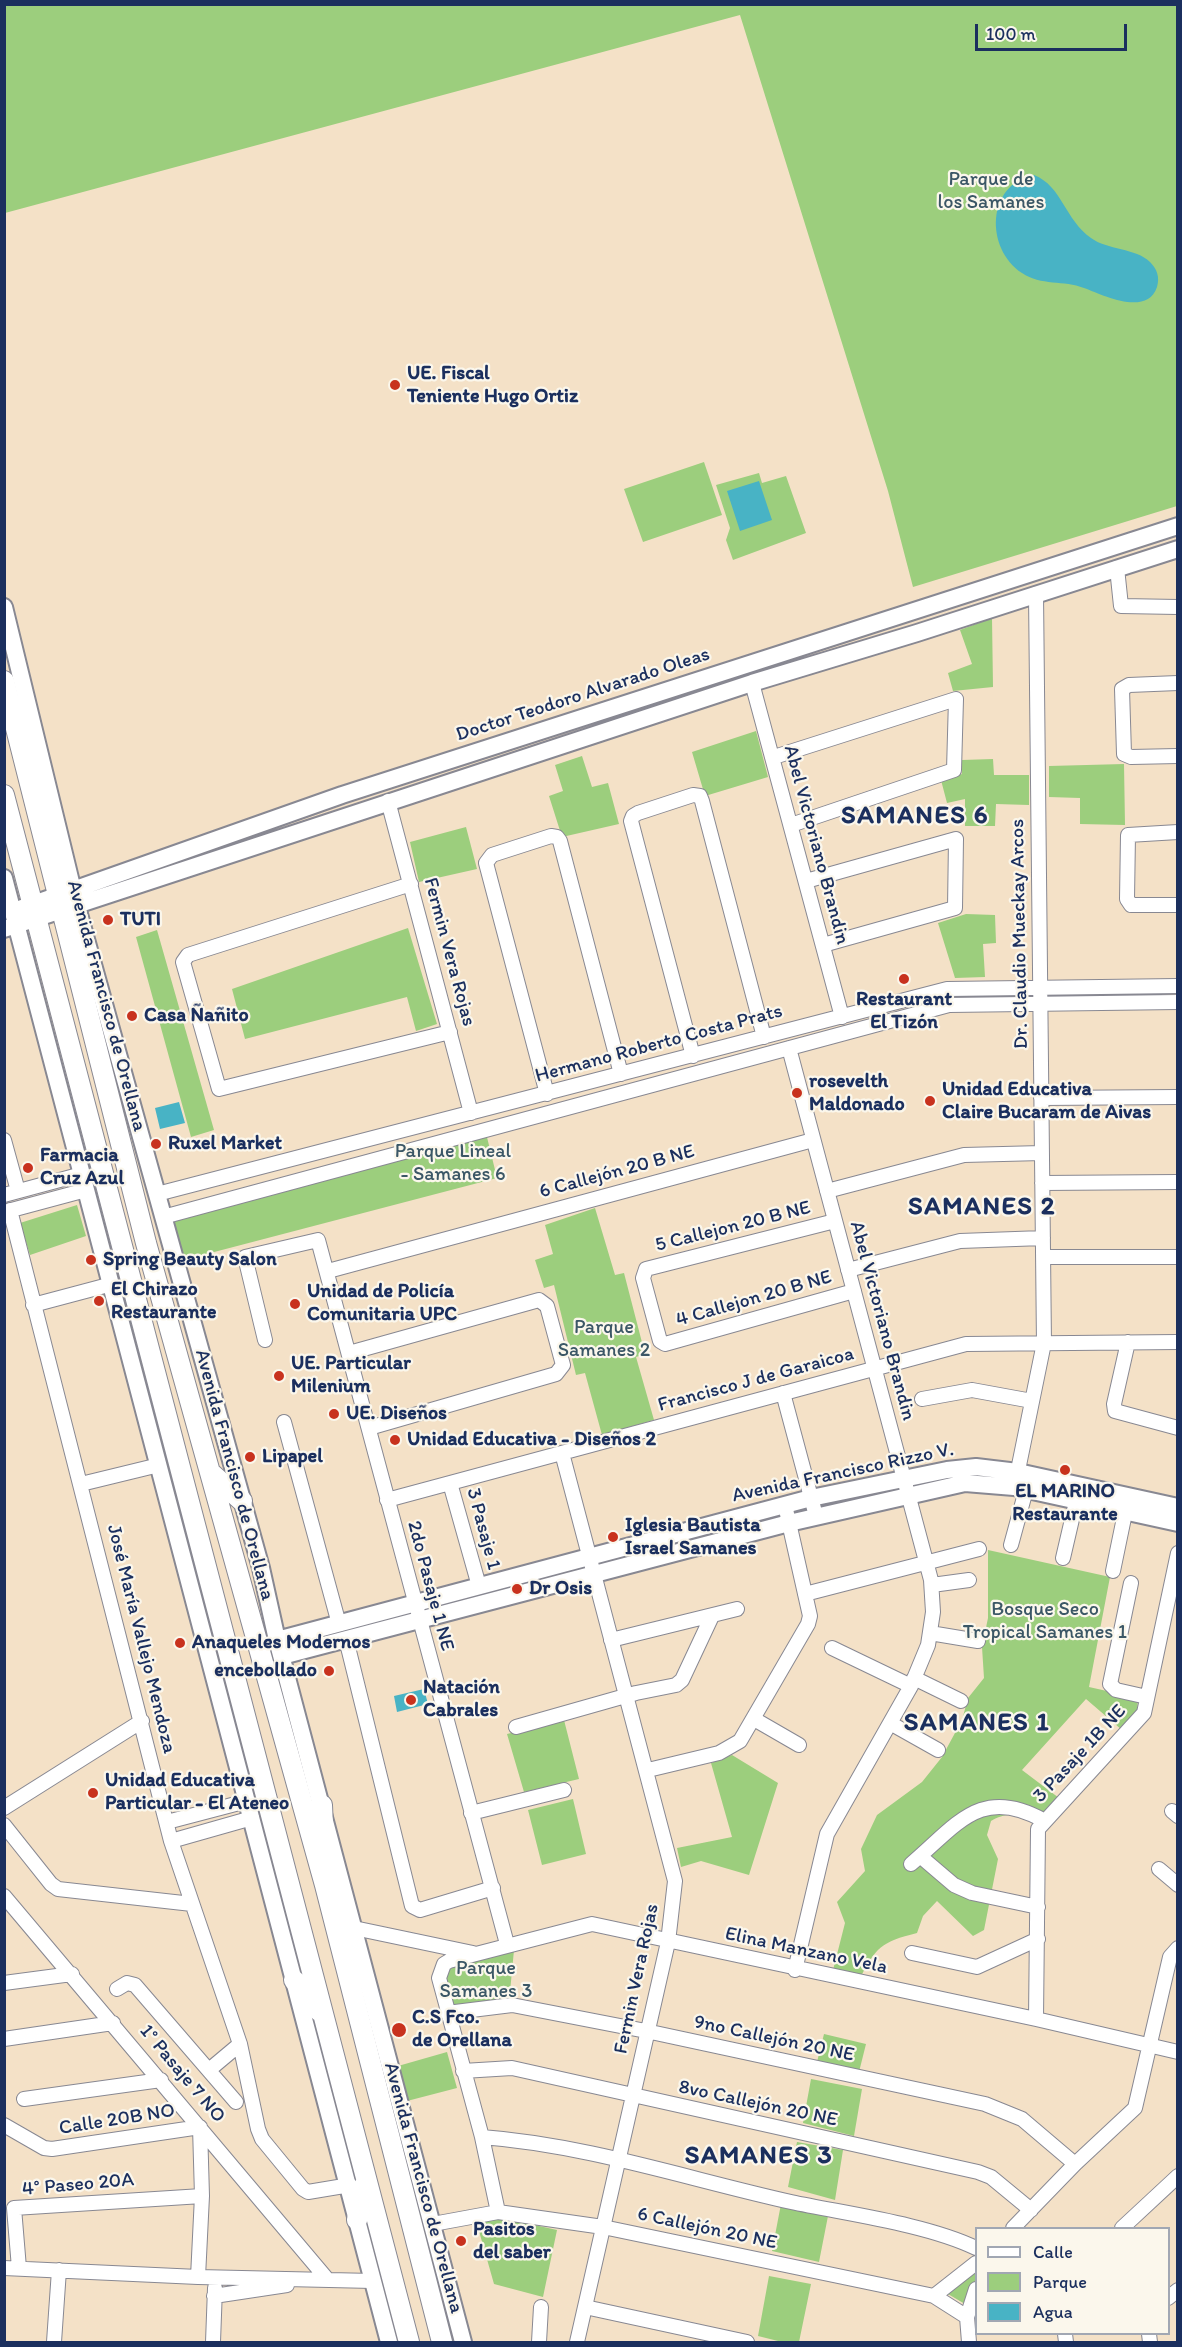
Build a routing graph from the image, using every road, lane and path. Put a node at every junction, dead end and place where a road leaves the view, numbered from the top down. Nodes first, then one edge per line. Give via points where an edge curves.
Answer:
1 (1178, 526) edge
2 (1178, 549) edge
3 (1117, 568) junction
4 (1036, 594) junction
5 (4, 607) edge
6 (1178, 607) edge
7 (4, 681) edge
8 (752, 682) junction
9 (1178, 683) edge
10 (1178, 756) edge
11 (774, 757) junction
12 (4, 795) edge
13 (388, 801) junction
14 (791, 825) junction
15 (1178, 832) edge
16 (4, 878) edge
17 (806, 881) junction
18 (411, 884) junction
19 (67, 901) junction
20 (1178, 905) edge
21 (34, 912) junction
22 (10, 920) edge
23 (823, 945) junction
24 (1178, 986) edge
25 (1040, 987) junction
26 (1178, 1002) edge
27 (1041, 1004) junction
28 (842, 1017) junction
29 (450, 1032) junction
30 (764, 1037) junction
31 (789, 1048) junction
32 (693, 1056) junction
33 (654, 1066) junction
34 (621, 1074) junction
35 (658, 1083) junction
36 (546, 1094) junction
37 (1178, 1097) edge
38 (1041, 1098) junction
39 (471, 1113) junction
40 (4, 1140) edge
41 (813, 1140) junction
42 (359, 1142) junction
43 (1042, 1153) junction
44 (364, 1161) junction
45 (84, 1182) junction
46 (1178, 1182) edge
47 (1042, 1183) junction
48 (827, 1191) junction
49 (11, 1193) edge
50 (157, 1194) junction
51 (7, 1211) edge
52 (163, 1217) junction
53 (835, 1221) junction
54 (1043, 1238) junction
55 (1043, 1257) junction
56 (1178, 1257) edge
57 (848, 1270) junction
58 (328, 1271) junction
59 (112, 1284) junction
60 (854, 1291) junction
61 (33, 1305) junction
62 (265, 1340) dead end
63 (1128, 1342) junction
64 (1178, 1342) edge
65 (1044, 1343) junction
66 (665, 1344) joint
67 (349, 1353) junction
68 (874, 1368) junction
69 (783, 1393) junction
70 (922, 1399) dead end
71 (1032, 1401) junction
72 (284, 1422) dead end
73 (369, 1428) junction
74 (1178, 1428) edge
75 (562, 1453) junction
76 (159, 1465) junction
77 (212, 1474) junction
78 (450, 1483) junction
79 (1019, 1483) junction
80 (81, 1484) junction
81 (906, 1487) junction
82 (811, 1498) junction
83 (242, 1500) junction
84 (387, 1500) junction
85 (1076, 1502) junction
86 (785, 1505) junction
87 (1178, 1507) edge
88 (1125, 1513) junction
89 (816, 1516) junction
90 (789, 1522) junction
91 (1178, 1523) edge
92 (1011, 1545) dead end
93 (979, 1549) dead end
94 (1178, 1553) edge
95 (588, 1557) junction
96 (1063, 1558) dead end
97 (926, 1560) junction
98 (1113, 1571) dead end
99 (592, 1574) junction
100 (969, 1580) dead end
101 (1131, 1583) dead end
102 (932, 1585) junction
103 (479, 1586) junction
104 (805, 1593) junction
105 (737, 1609) dead end
106 (417, 1612) junction
107 (712, 1616) junction
108 (342, 1632) junction
109 (930, 1633) junction
110 (611, 1640) junction
111 (978, 1641) dead end
112 (279, 1648) junction
113 (832, 1648) dead end
114 (913, 1682) junction
115 (627, 1695) junction
116 (1147, 1697) junction
117 (961, 1701) dead end
118 (754, 1719) junction
119 (142, 1721) junction
120 (890, 1724) junction
121 (516, 1727) dead end
122 (799, 1745) dead end
123 (938, 1750) dead end
124 (648, 1770) junction
125 (564, 1790) dead end
126 (247, 1801) junction
127 (322, 1805) junction
128 (4, 1808) edge
129 (471, 1813) junction
130 (252, 1818) junction
131 (1045, 1821) junction
132 (167, 1822) junction
133 (4, 1825) edge
134 (171, 1841) junction
135 (1159, 1869) dead end
136 (325, 1885) junction
137 (1178, 1885) edge
138 (493, 1888) junction
139 (4, 1896) edge
140 (192, 1904) junction
141 (1038, 1907) junction
142 (354, 1928) junction
143 (1038, 1939) junction
144 (668, 1942) junction
145 (507, 1944) junction
146 (1178, 1948) edge
147 (912, 1953) dead end
148 (475, 1954) junction
149 (795, 1970) junction
150 (72, 1974) junction
151 (294, 1980) junction
152 (4, 1983) edge
153 (117, 1989) dead end
154 (447, 2013) junction
155 (323, 2016) junction
156 (1036, 2019) junction
157 (113, 2023) junction
158 (646, 2031) junction
159 (4, 2039) edge
160 (240, 2044) junction
161 (1150, 2046) junction
162 (1178, 2052) edge
163 (209, 2070) junction
164 (464, 2071) junction
165 (161, 2080) junction
166 (632, 2096) junction
167 (24, 2099) dead end
168 (236, 2102) dead end
169 (4, 2125) edge
170 (200, 2127) junction
171 (482, 2137) junction
172 (618, 2159) junction
173 (1075, 2164) junction
174 (1178, 2176) edge
175 (358, 2182) junction
176 (202, 2196) junction
177 (9, 2208) edge
178 (1031, 2211) junction
179 (498, 2212) junction
180 (357, 2220) joint
181 (433, 2224) junction
182 (603, 2227) junction
183 (1015, 2227) edge
184 (1124, 2227) edge
185 (975, 2248) edge
186 (975, 2264) edge
187 (4, 2268) edge
188 (19, 2268) junction
189 (59, 2270) junction
190 (198, 2277) junction
191 (216, 2277) junction
192 (327, 2279) junction
193 (373, 2281) junction
194 (975, 2292) edge
195 (214, 2296) junction
196 (934, 2296) junction
197 (541, 2307) dead end
198 (585, 2307) junction
199 (967, 2317) junction
200 (54, 2343) edge
201 (213, 2343) edge
202 (389, 2343) edge
203 (409, 2343) edge
204 (442, 2343) edge
205 (463, 2343) edge
206 (539, 2343) edge
207 (577, 2343) edge
208 (747, 2343) edge
209 (969, 2343) edge

1 - 19 main road, Doctor Teodoro Alvarado Oleas via 365,788
2 - 3 main road, Doctor Teodoro Alvarado Oleas
3 - 4 main road, Doctor Teodoro Alvarado Oleas
3 - 6 street via 1121,606
4 - 8 main road, Doctor Teodoro Alvarado Oleas
4 - 25 street, Dr. Claudio Mueckay Arcos
5 - 19 main road, Avenida Francisco de Orellana
7 - 19 highway, Avenida Francisco de Orellana
8 - 11 street, Abel Victoriano Brandin
8 - 13 main road, Doctor Teodoro Alvarado Oleas
9 - 10 street via 1129,685 1122,689 1124,753 1131,757
11 - 14 street, Abel Victoriano Brandin
11 - 14 street via 956,699 954,770
12 - 21 highway
13 - 18 street, Fermin Vera Rojas
13 - 19 main road, Doctor Teodoro Alvarado Oleas
14 - 17 street, Abel Victoriano Brandin
15 - 20 street via 1128,835 1127,899 1131,905
16 - 22 main road
17 - 23 street, Abel Victoriano Brandin
17 - 23 street via 956,839 955,908
18 - 29 street, Fermin Vera Rojas
18 - 29 street via 188,955 183,962 219,1089
19 - 21 main road, Doctor Teodoro Alvarado Oleas
19 - 50 main road, Avenida Francisco de Orellana
19 - 77 highway, Avenida Francisco de Orellana via 146,1243
21 - 22 main road, Doctor Teodoro Alvarado Oleas
21 - 155 highway
22 - 45 main road
23 - 28 street, Abel Victoriano Brandin
24 - 25 street, Hermano Roberto Costa Prats
25 - 27 street, Dr. Claudio Mueckay Arcos
25 - 28 street, Hermano Roberto Costa Prats via 955,988
26 - 27 street, Hermano Roberto Costa Prats
27 - 31 street, Hermano Roberto Costa Prats via 949,1005
27 - 38 street, Dr. Claudio Mueckay Arcos
28 - 30 street, Hermano Roberto Costa Prats
29 - 39 street, Fermin Vera Rojas
30 - 32 street, Hermano Roberto Costa Prats
30 - 32 street via 702,801 700,796 693,795 638,813 631,821
31 - 35 street, Hermano Roberto Costa Prats
31 - 41 street, Abel Victoriano Brandin
32 - 33 street, Hermano Roberto Costa Prats
33 - 34 street, Hermano Roberto Costa Prats
33 - 35 street
34 - 36 street, Hermano Roberto Costa Prats
34 - 36 street via 560,841 551,836 492,855 486,863
35 - 44 street, Hermano Roberto Costa Prats
36 - 39 street, Hermano Roberto Costa Prats
37 - 38 street
38 - 43 street, Dr. Claudio Mueckay Arcos
39 - 42 street, Hermano Roberto Costa Prats
40 - 49 street
41 - 48 street, Abel Victoriano Brandin
41 - 58 street, 6 Callejón 20 B NE
42 - 44 street
42 - 50 street, Hermano Roberto Costa Prats
43 - 47 street, Dr. Claudio Mueckay Arcos
43 - 48 street via 964,1155
44 - 52 street, Hermano Roberto Costa Prats
45 - 49 street
45 - 51 street
45 - 59 main road
46 - 47 street
47 - 54 street, Dr. Claudio Mueckay Arcos
48 - 53 street, Abel Victoriano Brandin
50 - 52 main road, Avenida Francisco de Orellana
51 - 61 street, José María Vallejo Mendoza
52 - 83 main road, Avenida Francisco de Orellana
53 - 57 street, Abel Victoriano Brandin
53 - 66 street, 5 Callejon 20 B NE via 646,1269 642,1273 660,1341
54 - 55 street, Dr. Claudio Mueckay Arcos
54 - 57 street, 4 Callejon 20 B NE via 960,1241
55 - 56 street
55 - 65 street, Dr. Claudio Mueckay Arcos
57 - 60 street, Abel Victoriano Brandin
58 - 62 street, 2do Pasaje 1 NE via 318,1239 245,1257
58 - 67 street, 2do Pasaje 1 NE
59 - 61 street
59 - 76 main road
60 - 66 street, 4 Callejon 20 B NE
60 - 68 street, Abel Victoriano Brandin
61 - 80 street, José María Vallejo Mendoza
63 - 64 street, Francisco J de Garaicoa
63 - 65 street, Francisco J de Garaicoa
63 - 74 street via 1115,1411
65 - 68 street, Francisco J de Garaicoa via 966,1344
65 - 71 street, Dr. Claudio Mueckay Arcos
67 - 73 street, 2do Pasaje 1 NE
67 - 73 street via 539,1300 544,1302 563,1365 561,1371
68 - 69 street, Francisco J de Garaicoa
68 - 81 street, Abel Victoriano Brandin
69 - 75 street, Francisco J de Garaicoa
69 - 82 street
70 - 71 street via 972,1390
71 - 79 street, Dr. Claudio Mueckay Arcos
72 - 108 street
73 - 84 street, 2do Pasaje 1 NE
75 - 78 street, Francisco J de Garaicoa
75 - 95 street, Fermin Vera Rojas
76 - 80 street
76 - 126 main road
77 - 83 highway
77 - 136 highway, Avenida Francisco de Orellana
78 - 84 street, Francisco J de Garaicoa
78 - 103 street, 3 Pasaje 1
79 - 81 main road, Avenida Francisco Rizzo V. via 962,1467
79 - 85 main road, Avenida Francisco Rizzo V.
79 - 87 main road, Avenida Francisco Rizzo V.
79 - 92 street, Dr. Claudio Mueckay Arcos
80 - 119 street, José María Vallejo Mendoza
81 - 82 main road, Avenida Francisco Rizzo V.
81 - 89 main road, Avenida Francisco Rizzo V.
81 - 97 street, Abel Victoriano Brandin
82 - 86 main road, Avenida Francisco Rizzo V.
82 - 89 street
83 - 112 main road, Avenida Francisco de Orellana
84 - 106 street, 2do Pasaje 1 NE
85 - 88 main road, Avenida Francisco Rizzo V.
85 - 96 street
86 - 90 street
86 - 95 main road, Avenida Francisco Rizzo V.
88 - 91 main road, Avenida Francisco Rizzo V.
88 - 98 street
89 - 90 main road, Avenida Francisco Rizzo V.
90 - 99 main road, Avenida Francisco Rizzo V.
90 - 104 street
93 - 97 street
94 - 116 street, 3 Pasaje 1B NE
95 - 99 street, Fermin Vera Rojas
95 - 103 main road, Avenida Francisco Rizzo V.
97 - 102 street, Abel Victoriano Brandin
97 - 104 street
99 - 106 main road, Avenida Francisco Rizzo V.
99 - 110 street, Fermin Vera Rojas
100 - 102 street
101 - 116 street via 1110,1684 1116,1690
102 - 109 street, Abel Victoriano Brandin
103 - 106 main road, Avenida Francisco Rizzo V.
104 - 118 street via 808,1624
105 - 107 street
106 - 108 main road, Avenida Francisco Rizzo V.
106 - 129 street, 2do Pasaje 1 NE
107 - 110 street
107 - 115 street via 682,1680 676,1685
108 - 112 main road, Avenida Francisco Rizzo V.
108 - 138 street via 412,1906 420,1910
109 - 111 street
109 - 114 street, Abel Victoriano Brandin
110 - 115 street, Fermin Vera Rojas
112 - 127 main road, Avenida Francisco de Orellana
113 - 114 street
114 - 117 street
114 - 120 street, Abel Victoriano Brandin
115 - 121 street
115 - 124 street, Fermin Vera Rojas
116 - 131 street, 3 Pasaje 1B NE via 1141,1718
118 - 122 street
118 - 124 street via 732,1748
119 - 128 street
119 - 132 street, José María Vallejo Mendoza
120 - 123 street
120 - 149 street, Abel Victoriano Brandin via 827,1834
124 - 144 street, Fermin Vera Rojas via 675,1881
125 - 129 street
126 - 130 main road
126 - 132 street
127 - 136 highway
127 - 142 main road, Avenida Francisco de Orellana
129 - 138 street, 2do Pasaje 1 NE
130 - 134 street
130 - 151 main road
131 - 141 street, 3 Pasaje 1B NE via 1038,1829
131 - 141 street via 1017,1807 990,1805 962,1821 916,1860 954,1886 972,1893
132 - 134 street, José María Vallejo Mendoza
133 - 140 street via 58,1889
134 - 140 street, José María Vallejo Mendoza
135 - 137 street
136 - 204 highway, Avenida Francisco de Orellana
138 - 145 street, 2do Pasaje 1 NE
139 - 150 street, 1° Pasaje 7 NO
140 - 160 street, José María Vallejo Mendoza
141 - 143 street, 3 Pasaje 1B NE
142 - 148 street
142 - 181 main road, Avenida Francisco de Orellana
143 - 147 street via 977,1967
143 - 156 street, 3 Pasaje 1B NE
144 - 145 street, Elina Manzano Vela via 592,1924
144 - 149 street, Elina Manzano Vela
144 - 158 street, Fermin Vera Rojas
145 - 148 street, Elina Manzano Vela
146 - 161 street via 1170,1957
148 - 154 street, Elina Manzano Vela via 444,1964 439,1978
149 - 156 street, Elina Manzano Vela
150 - 152 street
150 - 157 street, 1° Pasaje 7 NO
151 - 155 highway
151 - 175 main road
153 - 163 street via 127,1983 135,1986
154 - 158 street, 9no Callejón 20 NE via 512,2005
154 - 164 street
155 - 175 highway
156 - 161 street, Elina Manzano Vela
157 - 159 street
157 - 165 street, 1° Pasaje 7 NO
158 - 166 street, Fermin Vera Rojas
158 - 173 street, 9no Callejón 20 NE via 985,2104 1022,2119
160 - 163 street
160 - 175 street, José María Vallejo Mendoza via 262,2139 303,2189 308,2192
161 - 162 street, Elina Manzano Vela
161 - 173 street via 1135,2108
163 - 168 street
164 - 166 street, 8vo Callejón 20 NE via 512,2068
164 - 171 street
165 - 167 street
165 - 170 street, 1° Pasaje 7 NO
166 - 172 street, Fermin Vera Rojas
166 - 178 street, 8vo Callejón 20 NE via 978,2172 992,2177
169 - 170 street, Calle 20B NO via 52,2150
170 - 176 street, Calle 20B NO
170 - 192 street, 1° Pasaje 7 NO
171 - 172 street
171 - 179 street
172 - 182 street, Fermin Vera Rojas
172 - 185 street via 950,2237
173 - 178 street
174 - 184 street
175 - 180 highway
175 - 203 highway
176 - 177 street, 4° Paseo 20A
176 - 190 street, Calle 20B NO
177 - 188 street, 4° Paseo 20A
178 - 183 street
179 - 181 street, 6 Callejón 20 NE
179 - 182 street, 6 Callejón 20 NE
180 - 193 main road
181 - 205 main road, Avenida Francisco de Orellana
182 - 196 street, 6 Callejón 20 NE
182 - 198 street, Fermin Vera Rojas
186 - 196 street
187 - 188 street
188 - 189 street
189 - 190 street
189 - 200 street
190 - 191 street
191 - 192 street
191 - 195 street
192 - 193 street
192 - 195 street
193 - 202 main road
194 - 199 street
195 - 201 street
196 - 199 street, 6 Callejón 20 NE
197 - 206 street
198 - 207 street, Fermin Vera Rojas
198 - 208 street
199 - 209 street

